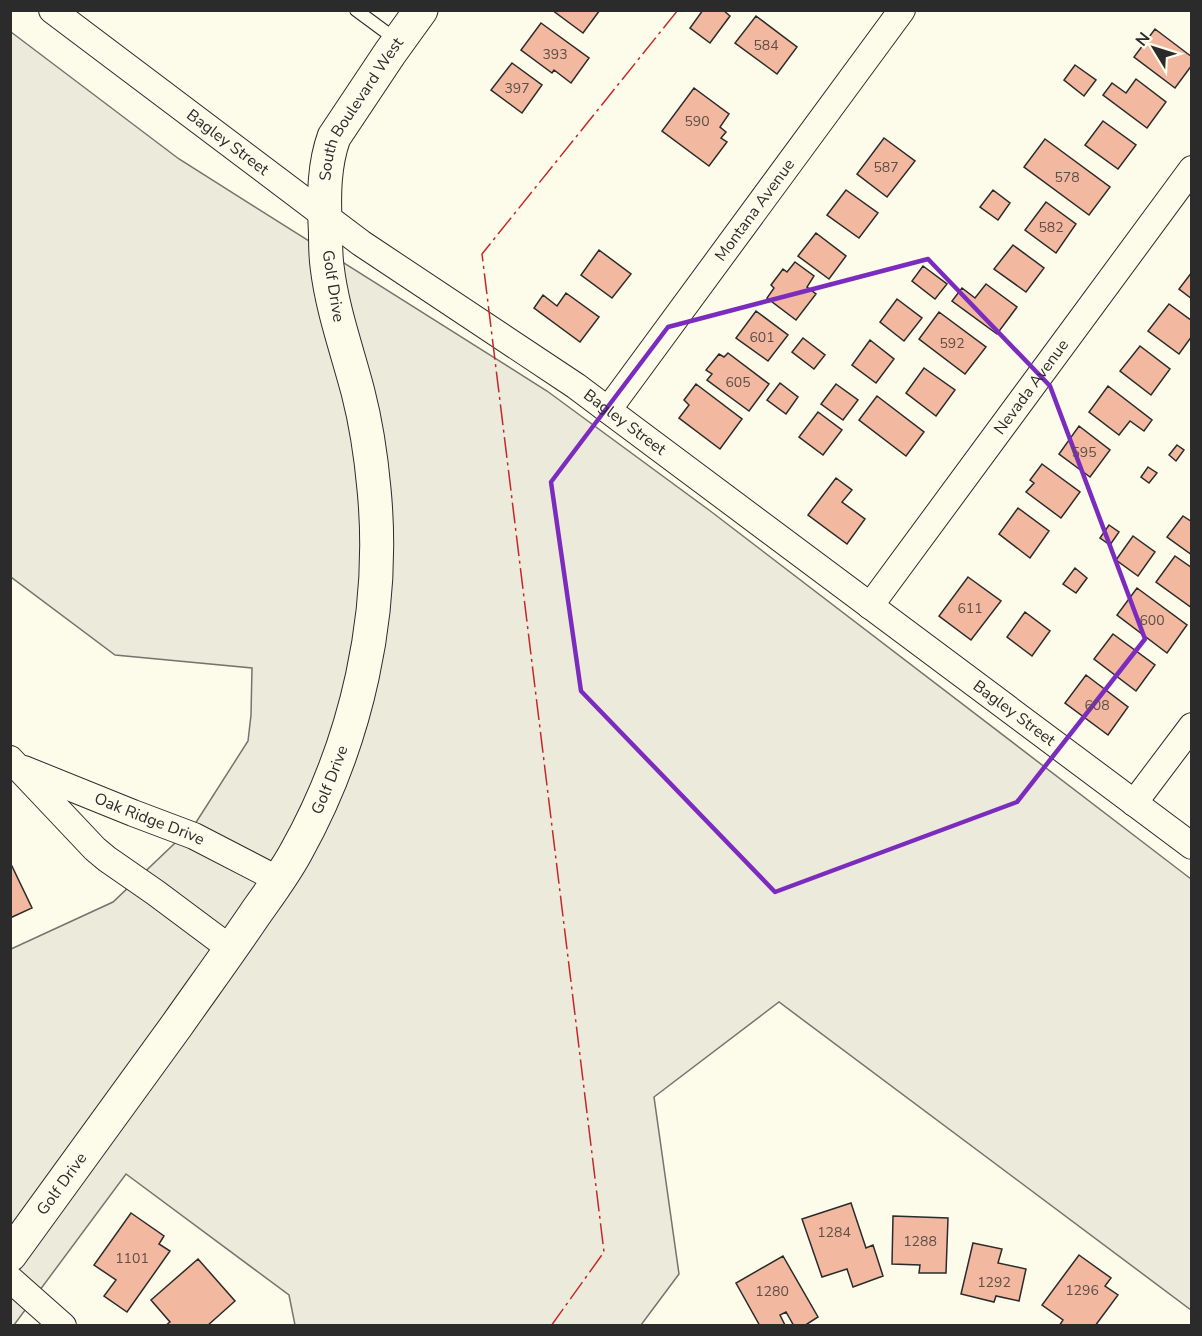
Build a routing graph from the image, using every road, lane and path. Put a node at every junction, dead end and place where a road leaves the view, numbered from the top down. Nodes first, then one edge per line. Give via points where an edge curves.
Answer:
1 (52, 10) edge
2 (356, 10) edge
3 (421, 10) edge
4 (902, 10) edge
5 (399, 41) junction
6 (1191, 169) edge
7 (325, 216) junction
8 (608, 410) junction
9 (870, 606) junction
10 (1191, 726) edge
11 (12, 765) edge
12 (1134, 803) junction
13 (1191, 846) edge
14 (279, 880) junction
15 (231, 950) junction
16 (10, 1255) edge
17 (10, 1279) edge
18 (63, 1326) edge

1 - 7 street, Bagley Street
2 - 5 lane
3 - 5 street, South Boulevard West
4 - 8 street, Montana Avenue
5 - 7 street, South Boulevard West via 334,137 324,191
6 - 9 street, Nevada Avenue
7 - 8 street, Bagley Street
7 - 14 street, Golf Drive via 327,266 370,452 376,524 375,582 363,673 348,729 323,797
8 - 9 street, Bagley Street
9 - 12 street, Bagley Street
10 - 12 street
11 - 14 street, Oak Ridge Drive via 179,829
11 - 15 street, Oak Ridge Drive via 94,849
12 - 13 street, Bagley Street
14 - 15 street, Golf Drive
15 - 16 street, Golf Drive
17 - 18 street

